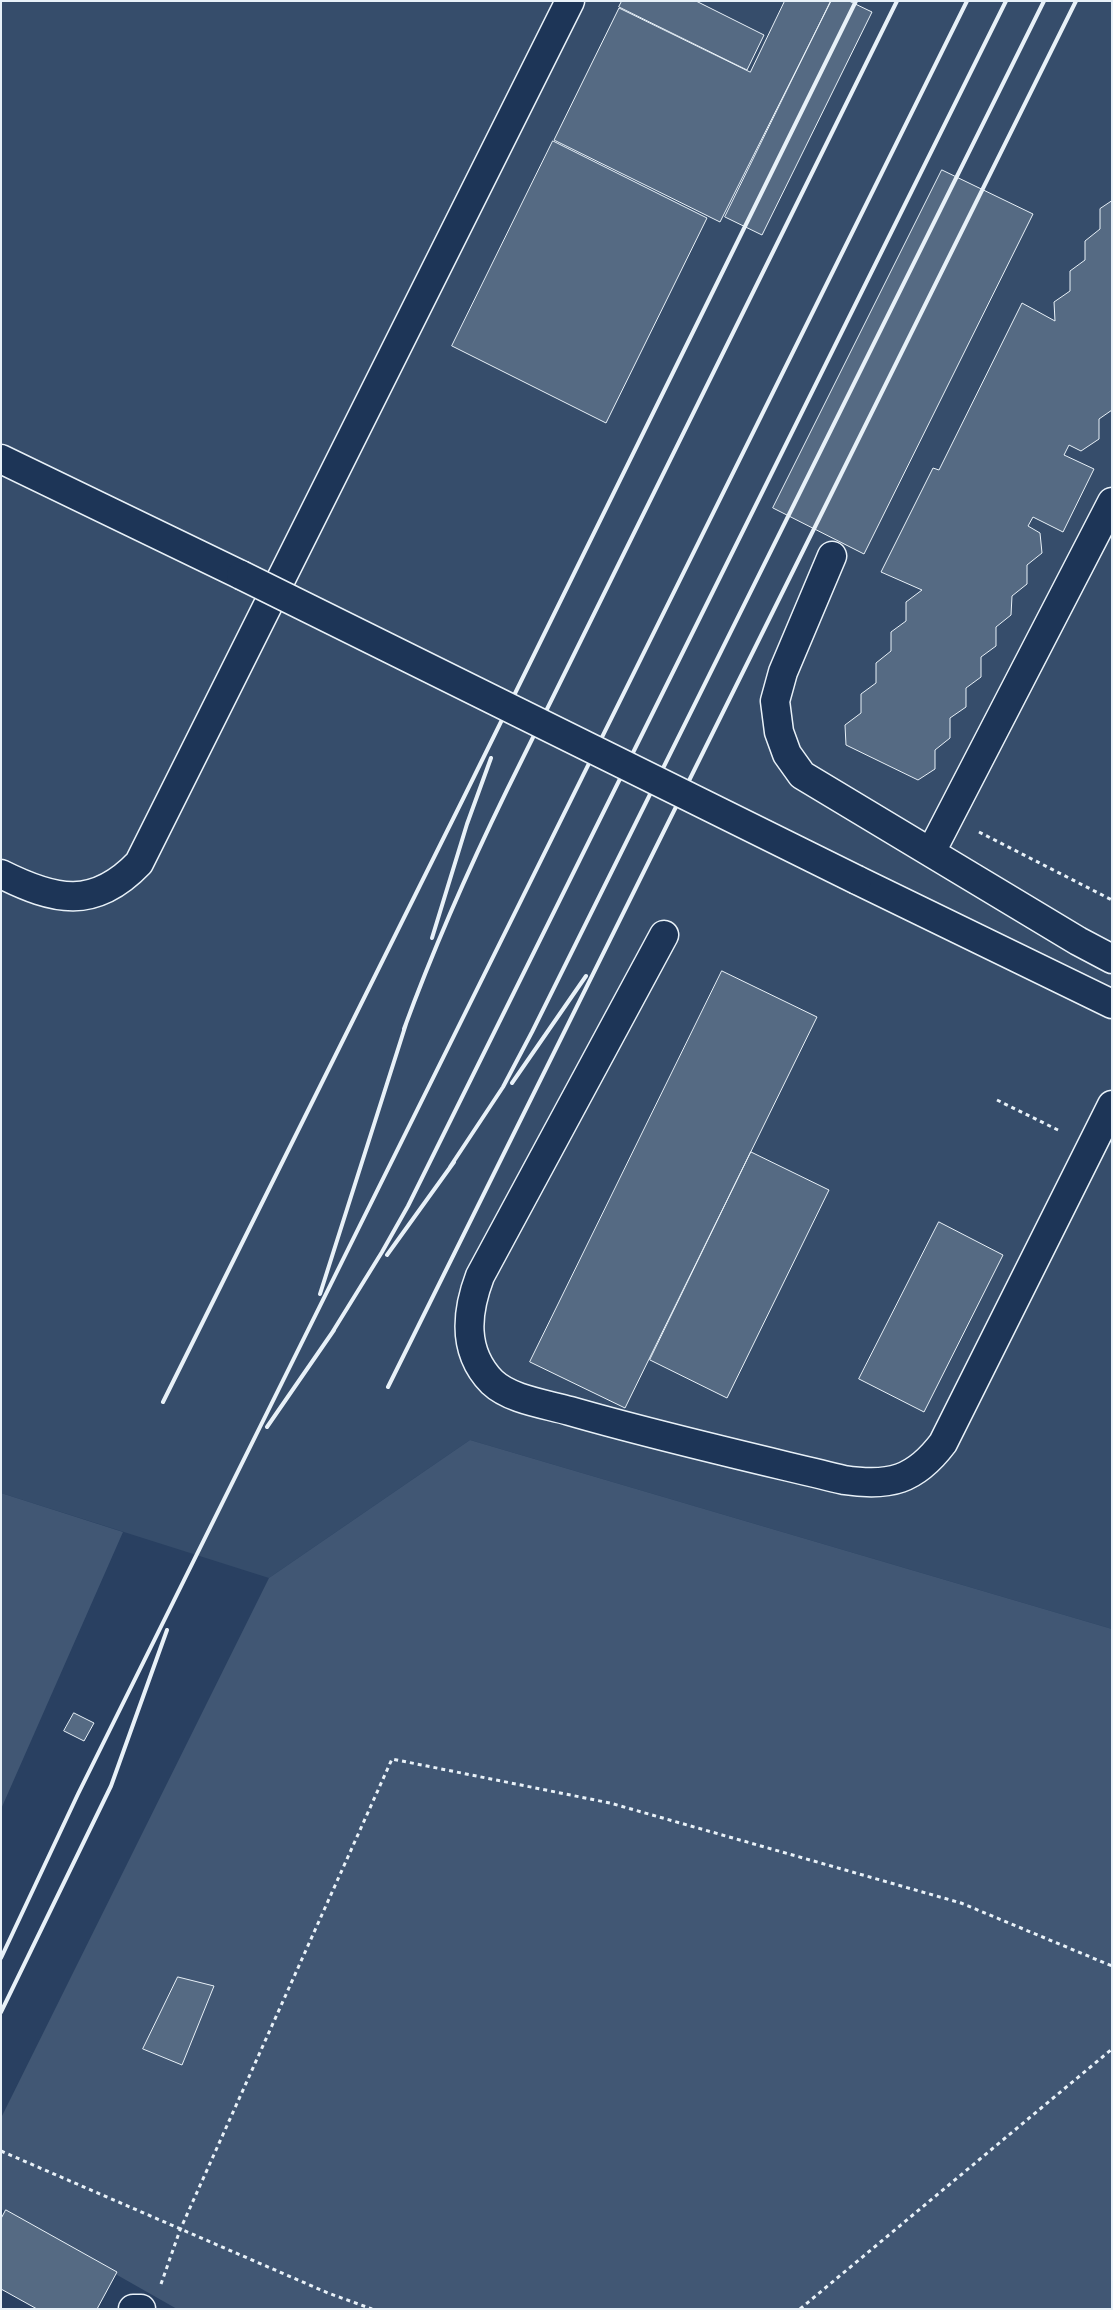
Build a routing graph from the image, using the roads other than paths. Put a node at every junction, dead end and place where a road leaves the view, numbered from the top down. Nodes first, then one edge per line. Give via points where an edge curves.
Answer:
1 (570, 1) edge
2 (1, 459) edge
3 (1112, 502) edge
4 (832, 556) dead end
5 (931, 852) junction
6 (1, 874) edge
7 (664, 935) dead end
8 (1112, 958) edge
9 (1112, 1004) edge
10 (1112, 1105) edge
11 (149, 2300) edge
12 (133, 2309) edge

1 - 6 lane via 139,863 124,879 74,897 50,895
2 - 9 lane, bridge
3 - 5 lane
4 - 5 lane via 782,672 775,701 778,732 787,754 802,775
5 - 8 lane
7 - 10 lane via 480,1276 470,1302 472,1347 480,1365 493,1383 513,1394 629,1428 844,1480 868,1484 908,1475 928,1464 944,1443
11 - 12 lane

